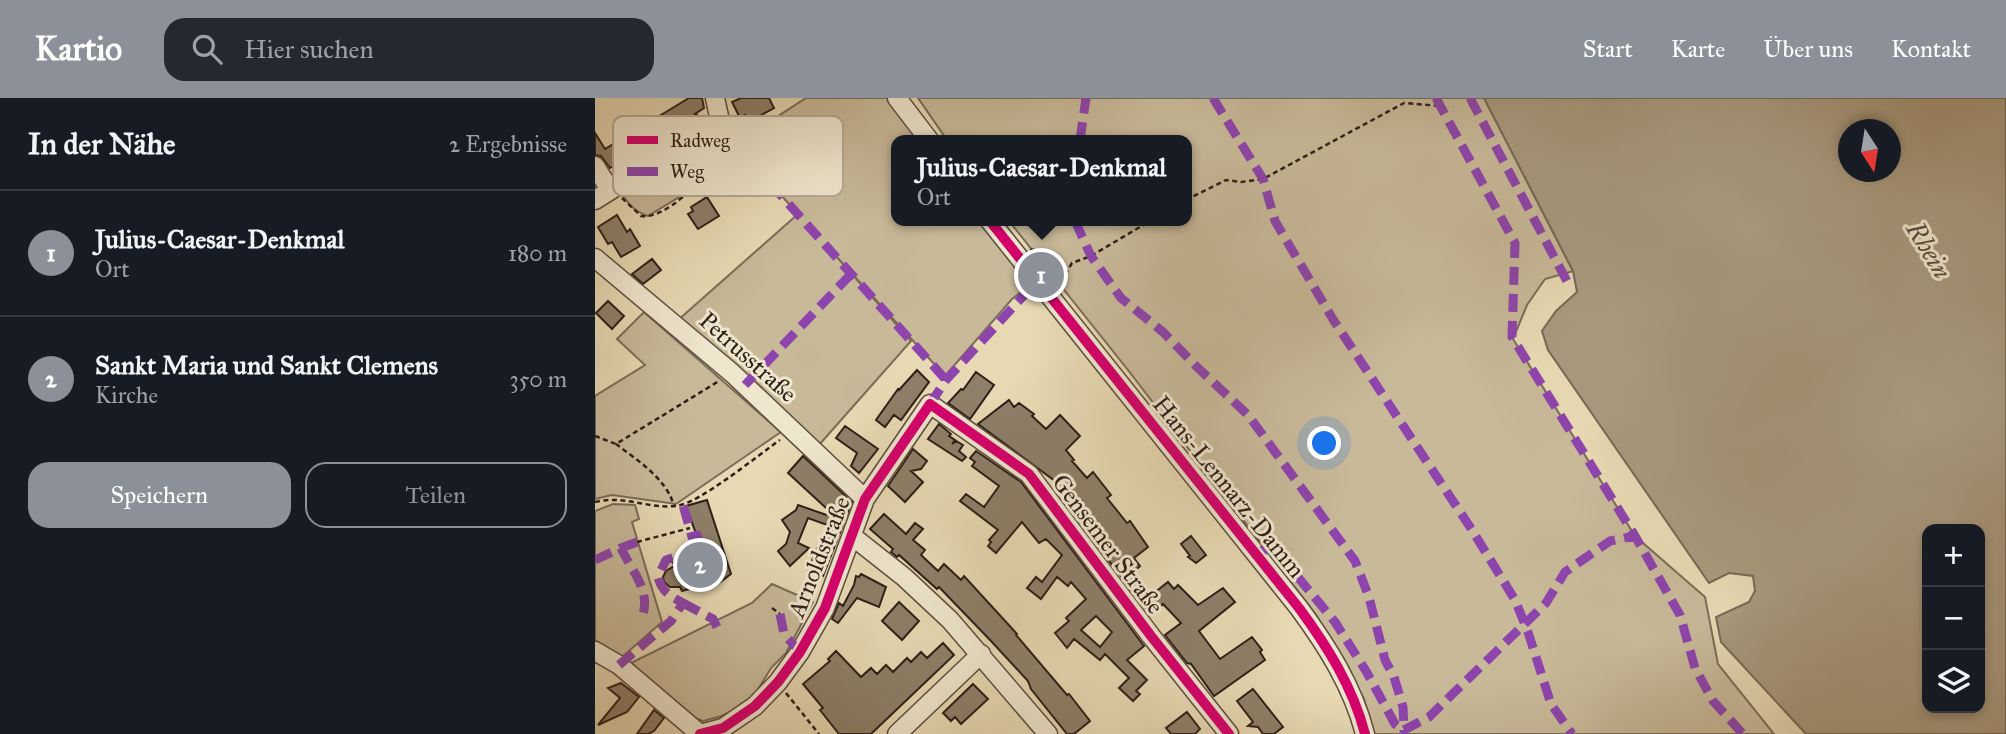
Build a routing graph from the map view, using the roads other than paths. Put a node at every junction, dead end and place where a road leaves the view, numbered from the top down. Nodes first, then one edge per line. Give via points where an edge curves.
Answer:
1 (897, 98) edge
2 (925, 135) edge
3 (595, 166) edge
4 (607, 192) edge
5 (995, 226) edge
6 (595, 258) edge
7 (930, 404) joint
8 (865, 499) junction
9 (852, 536) junction
10 (981, 654) junction
11 (597, 655) edge
12 (700, 734) edge
13 (897, 734) edge
14 (1048, 734) edge
15 (1229, 734) edge
16 (1365, 734) edge

1 - 2 street
3 - 4 street
5 - 16 street, Hans-Lennarz-Damm via 1322,639 1349,689
6 - 8 street, Petrusstraße via 732,373
7 - 8 street, Arnoldstraße
7 - 15 street, Gensemer Straße via 1029,474
8 - 9 street, Arnoldstraße
9 - 10 street via 904,577
9 - 12 street, Arnoldstraße via 825,608 778,682 723,729
10 - 13 street
10 - 14 street
11 - 12 street via 628,673

